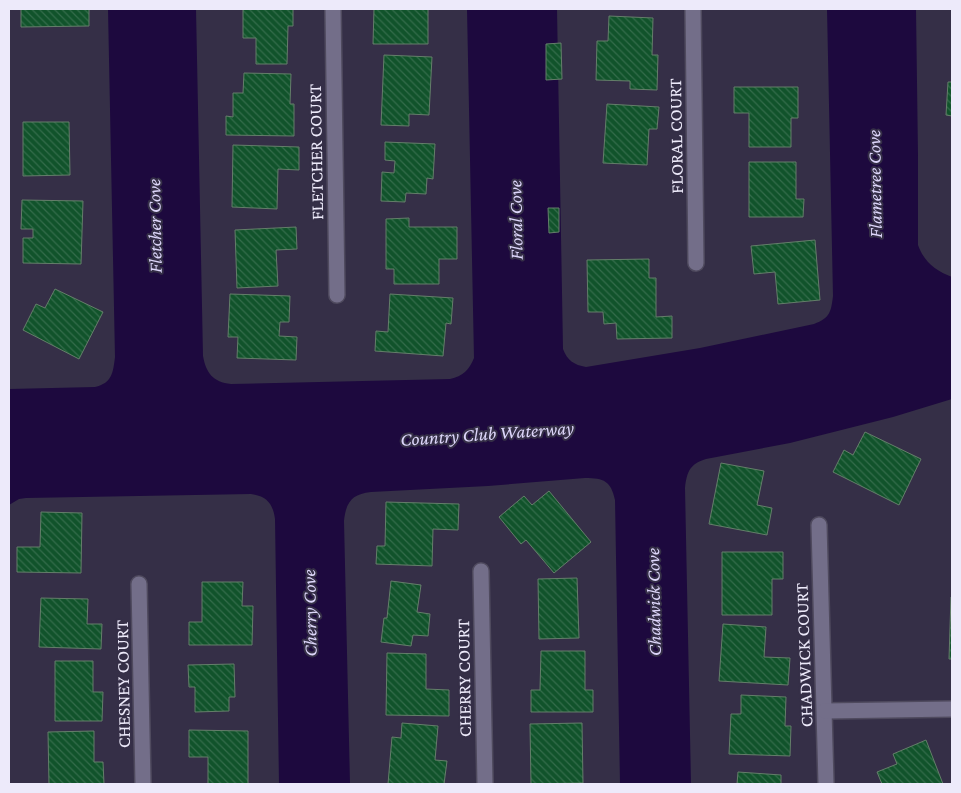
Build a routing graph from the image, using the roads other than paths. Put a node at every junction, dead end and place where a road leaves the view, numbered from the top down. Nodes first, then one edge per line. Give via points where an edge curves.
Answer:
1 (333, 9) edge
2 (693, 9) edge
3 (696, 263) dead end
4 (338, 296) dead end
5 (819, 525) dead end
6 (481, 571) dead end
7 (139, 584) dead end
8 (952, 709) edge
9 (825, 711) junction
10 (143, 784) edge
11 (485, 784) edge
12 (826, 784) edge

1 - 4 street, FLETCHER COURT
2 - 3 street, FLORAL COURT
5 - 9 street, CHADWICK COURT
6 - 11 street, CHERRY COURT
7 - 10 street, CHESNEY COURT
8 - 9 street
9 - 12 street, CHADWICK COURT

